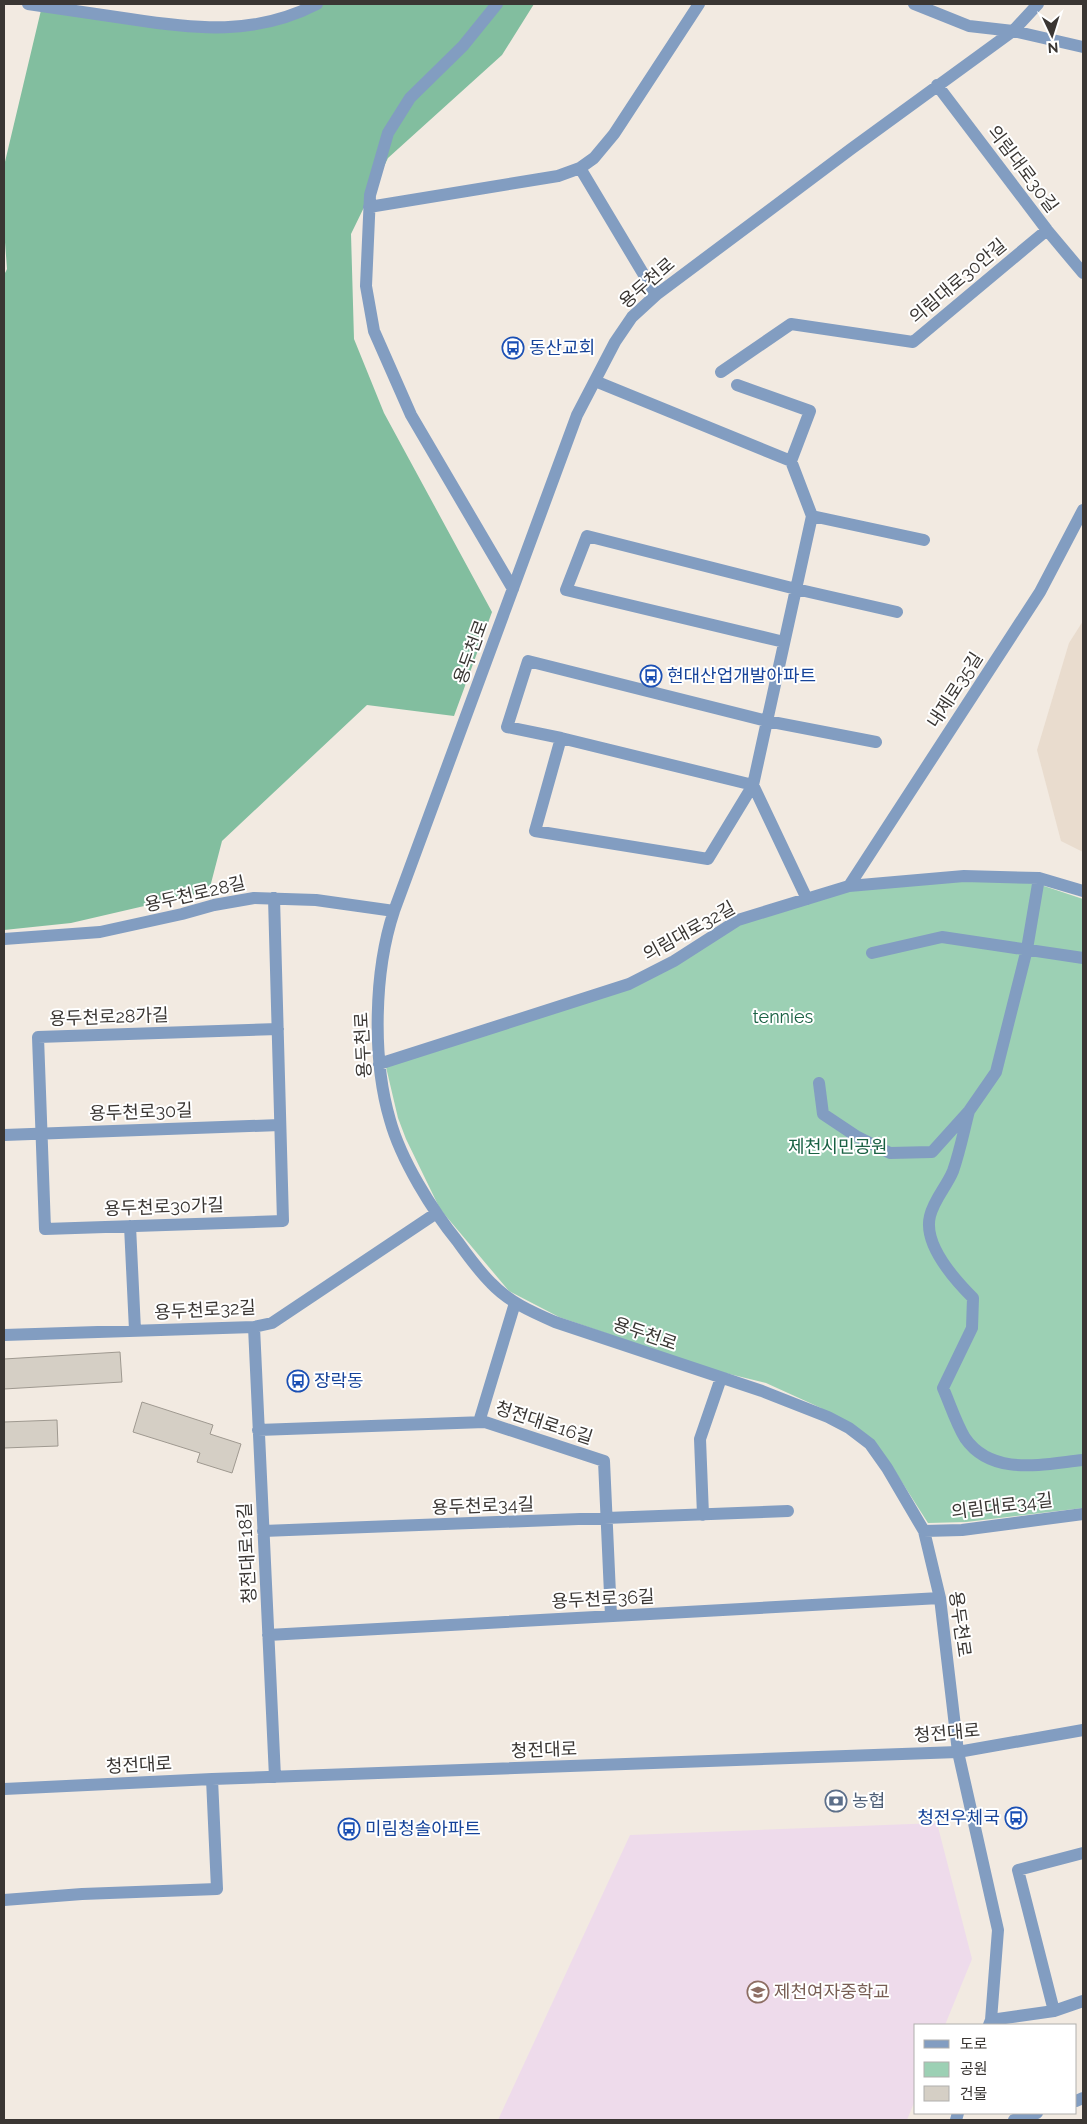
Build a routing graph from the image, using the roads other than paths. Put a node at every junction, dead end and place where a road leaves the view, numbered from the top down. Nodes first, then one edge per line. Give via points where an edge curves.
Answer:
1 (28, 4) edge
2 (317, 4) edge
3 (497, 4) edge
4 (699, 4) edge
5 (914, 4) edge
6 (1038, 4) edge
7 (1012, 31) junction
8 (1083, 47) edge
9 (937, 85) junction
10 (580, 168) junction
11 (369, 207) junction
12 (1047, 230) junction
13 (1083, 273) edge
14 (656, 295) junction
15 (722, 372) dead end
16 (595, 381) junction
17 (737, 385) dead end
18 (790, 461) junction
19 (1083, 510) edge
20 (812, 516) junction
21 (924, 540) dead end
22 (513, 589) junction
23 (796, 589) junction
24 (897, 612) dead end
25 (784, 642) junction
26 (767, 720) junction
27 (561, 738) junction
28 (876, 742) dead end
29 (753, 785) junction
30 (1039, 878) junction
31 (849, 886) junction
32 (1083, 890) edge
33 (274, 898) junction
34 (807, 899) junction
35 (394, 911) junction
36 (4, 939) edge
37 (1028, 949) junction
38 (872, 953) dead end
39 (1083, 958) edge
40 (278, 1029) junction
41 (379, 1064) junction
42 (818, 1083) dead end
43 (969, 1111) junction
44 (280, 1124) junction
45 (42, 1133) junction
46 (4, 1135) edge
47 (435, 1214) junction
48 (130, 1226) junction
49 (515, 1303) junction
50 (254, 1327) junction
51 (135, 1330) junction
52 (4, 1335) edge
53 (721, 1378) junction
54 (478, 1422) junction
55 (258, 1430) junction
56 (1083, 1460) edge
57 (788, 1511) dead end
58 (1083, 1514) edge
59 (703, 1515) junction
60 (607, 1519) junction
61 (924, 1531) junction
62 (263, 1532) junction
63 (940, 1598) junction
64 (611, 1616) junction
65 (268, 1635) junction
66 (1083, 1730) edge
67 (958, 1752) junction
68 (275, 1777) junction
69 (212, 1779) junction
70 (4, 1789) edge
71 (1083, 1853) edge
72 (4, 1900) edge
73 (1083, 2001) edge
74 (1054, 2010) junction
75 (990, 2023) edge
76 (1034, 2114) edge
77 (1014, 2120) edge

1 - 2 street via 178,26 224,28 254,26 299,13
3 - 11 street via 463,46 410,98 388,133
4 - 10 street via 614,134 594,158
5 - 7 street via 969,26
6 - 7 street, 용두천로
7 - 8 street
7 - 9 street, 용두천로
9 - 12 street, 의림대로30길
9 - 14 street, 용두천로
10 - 11 street via 558,176
10 - 14 street
11 - 22 street via 366,286 374,330 411,415
12 - 13 street, 의림대로30길
12 - 15 street, 의림대로30안길 via 913,342 791,324
14 - 16 street, 용두천로 via 632,317
16 - 18 street
16 - 22 street, 용두천로 via 577,415
17 - 18 street via 810,410
18 - 20 street
19 - 31 street, 내제로35길 via 1040,592
20 - 21 street
20 - 23 street
22 - 35 street, 용두천로
23 - 24 street
23 - 25 street
23 - 25 street via 587,536 566,590
25 - 26 street
26 - 27 street via 528,661 507,727
26 - 28 street
26 - 29 street
27 - 29 street
27 - 29 street via 535,830 708,858
29 - 34 street
30 - 31 street, 의림대로32길 via 964,876
30 - 32 street, 의림대로32길
30 - 37 street
31 - 34 street, 의림대로32길
33 - 35 street, 용두천로28길 via 316,900
33 - 36 street, 용두천로28길 via 241,899 100,932
33 - 40 street
34 - 41 street, 의림대로32길 via 738,920 674,961 629,984
35 - 41 street, 용두천로 via 387,931 380,980
37 - 38 street via 942,936
37 - 39 street
37 - 43 street via 996,1072
40 - 44 street
40 - 45 street, 용두천로28가길 via 38,1037
41 - 47 street, 용두천로 via 389,1120
42 - 43 street via 823,1114 856,1136 890,1152 932,1152
43 - 56 street via 952,1172 930,1214 928,1229 932,1243 956,1281 973,1298 972,1328 943,1388 966,1438 985,1458 1008,1465
44 - 45 street, 용두천로30길
44 - 48 street, 용두천로30가길 via 283,1221
45 - 46 street, 용두천로30길
45 - 48 street, 용두천로30가길 via 45,1229
47 - 49 street, 용두천로 via 490,1283
47 - 50 street, 용두천로32길 via 272,1323
48 - 51 street
49 - 53 street, 용두천로 via 555,1322
49 - 54 street
50 - 51 street, 용두천로32길
50 - 55 street, 청전대로18길
51 - 52 street, 용두천로32길
53 - 59 street via 700,1439
53 - 61 street, 용두천로 via 762,1391 849,1428 870,1444
54 - 55 street, 청전대로16길
54 - 60 street, 청전대로16길 via 604,1461
55 - 62 street, 청전대로18길
57 - 59 street, 용두천로34길
58 - 61 street, 의림대로34길 via 962,1530
59 - 60 street, 용두천로34길
60 - 62 street, 용두천로34길
60 - 64 street, 청전대로16길
61 - 63 street, 용두천로
62 - 65 street, 청전대로18길
63 - 64 street, 용두천로36길
63 - 67 street, 용두천로
64 - 65 street, 용두천로36길
65 - 68 street, 청전대로18길
66 - 67 street, 청전대로
67 - 68 street, 청전대로
67 - 75 street, 용두천로 via 998,1930
68 - 69 street, 청전대로
69 - 70 street, 청전대로
69 - 72 street via 217,1889
71 - 74 street via 1018,1870
73 - 74 street
74 - 75 street
76 - 77 street

